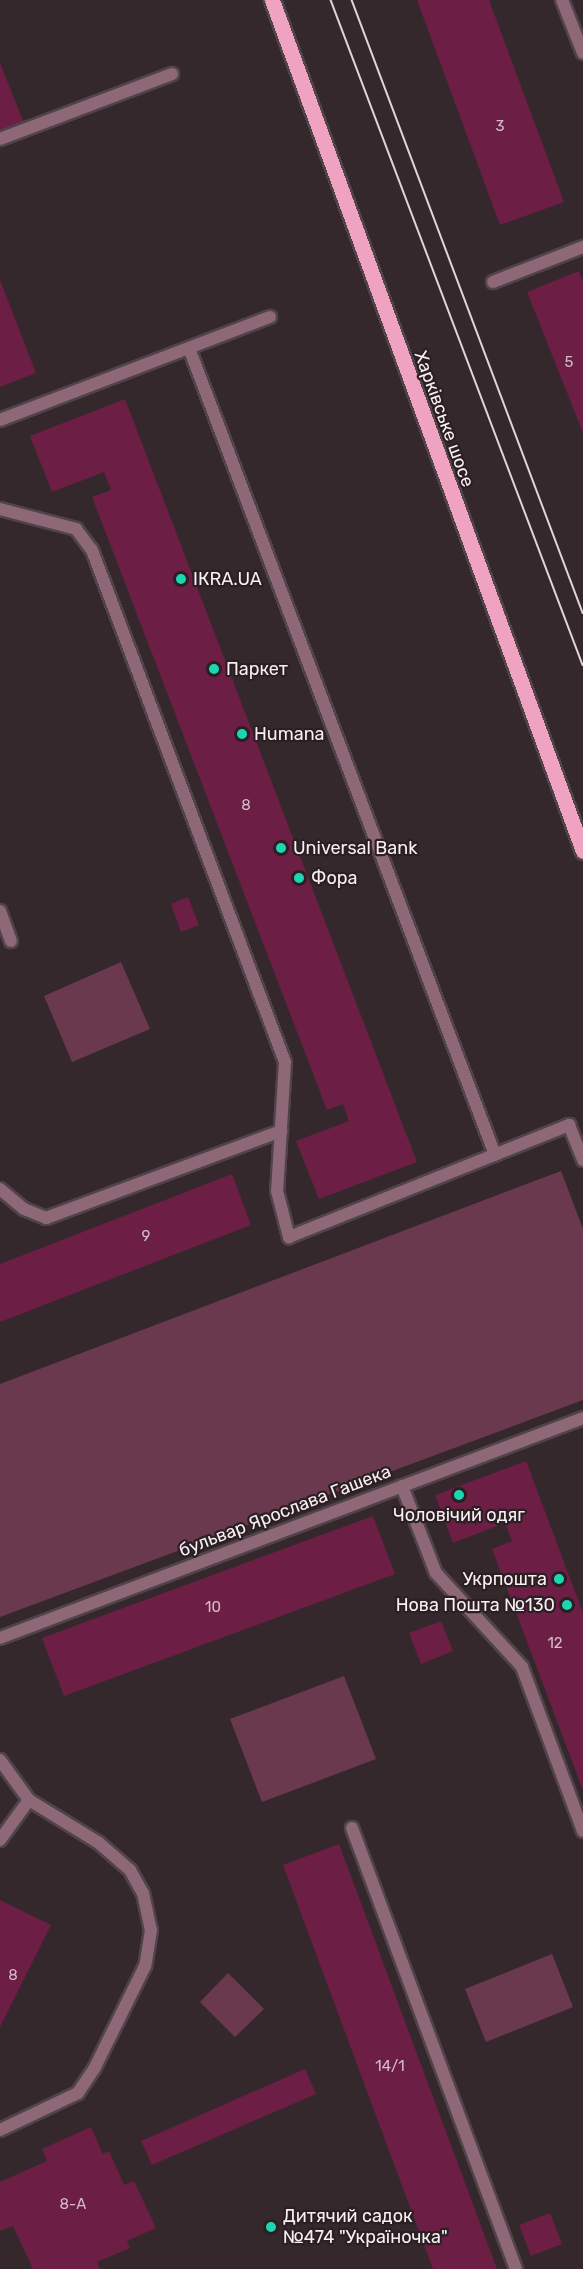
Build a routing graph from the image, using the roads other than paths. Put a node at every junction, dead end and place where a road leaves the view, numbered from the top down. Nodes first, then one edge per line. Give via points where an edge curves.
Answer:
1 (272, 0) edge
2 (562, 0) edge
3 (583, 53) edge
4 (172, 74) dead end
5 (0, 139) edge
6 (583, 247) edge
7 (493, 282) dead end
8 (270, 317) dead end
9 (189, 348) junction
10 (0, 420) edge
11 (0, 508) edge
12 (583, 851) edge
13 (0, 911) edge
14 (11, 941) dead end
15 (281, 1131) junction
16 (495, 1155) junction
17 (583, 1160) edge
18 (0, 1189) edge
19 (583, 1418) edge
20 (402, 1486) junction
21 (0, 1638) edge
22 (0, 1760) edge
23 (29, 1800) junction
24 (352, 1828) dead end
25 (583, 1831) edge
26 (0, 1840) edge
27 (0, 2130) edge
28 (516, 2269) edge

1 - 12 main road, Харківське шосе via 532,722
2 - 3 street
4 - 5 street
6 - 7 street
8 - 9 street
9 - 10 street
9 - 16 street
11 - 15 street via 76,529 92,550 285,1062
13 - 14 street
15 - 16 street via 277,1191 289,1237
15 - 18 street via 46,1218 24,1209
16 - 17 street via 569,1125
19 - 20 street, бульвар Ярослава Гашека
20 - 21 street, бульвар Ярослава Гашека
20 - 25 street via 436,1573 522,1667
22 - 23 street
23 - 26 street
23 - 27 street via 99,1843 130,1870 143,1893 151,1930 145,1966 78,2093
24 - 28 street

